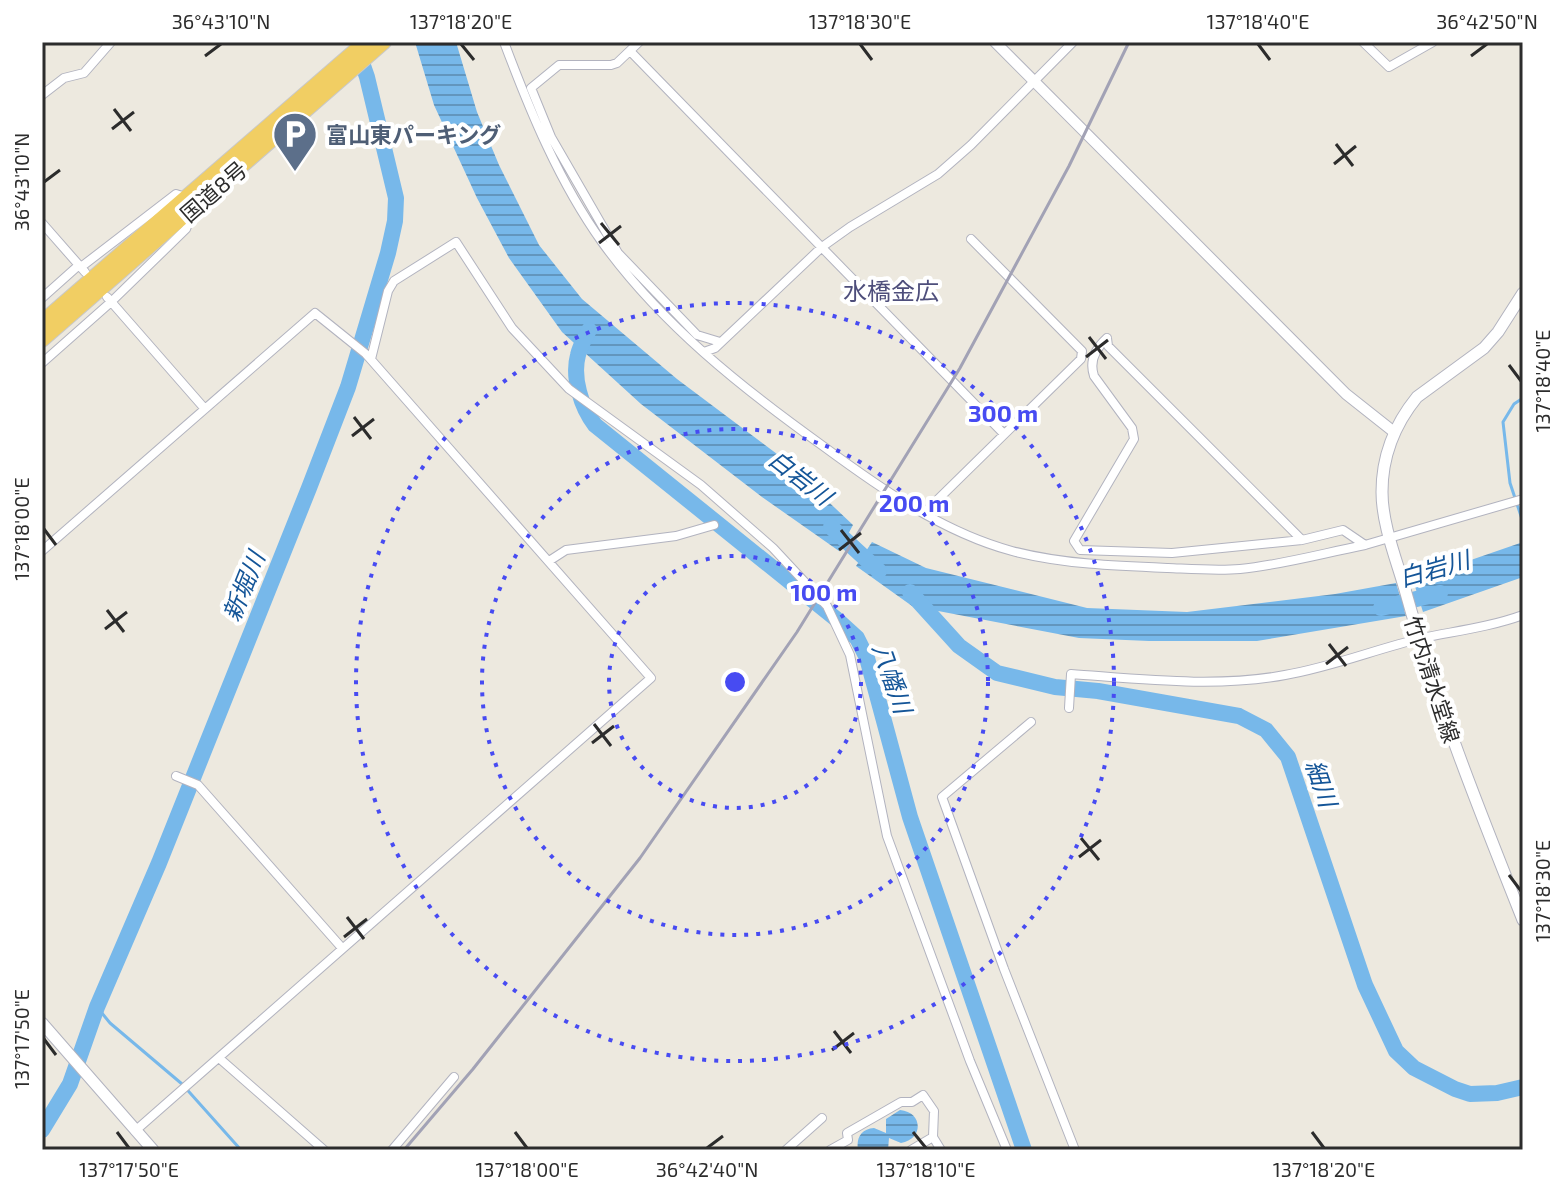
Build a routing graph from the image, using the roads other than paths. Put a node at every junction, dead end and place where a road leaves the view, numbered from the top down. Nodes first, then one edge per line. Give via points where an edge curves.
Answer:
1 (111, 42) edge
2 (365, 42) edge
3 (384, 42) edge
4 (504, 42) edge
5 (639, 42) edge
6 (995, 42) edge
7 (1073, 42) edge
8 (1363, 42) edge
9 (1433, 42) edge
10 (630, 51) junction
11 (347, 66) junction
12 (1034, 81) junction
13 (42, 95) edge
14 (189, 203) junction
15 (42, 223) edge
16 (971, 239) dead end
17 (822, 247) junction
18 (82, 268) junction
19 (1523, 293) edge
20 (42, 298) edge
21 (109, 300) junction
22 (42, 322) edge
23 (42, 340) edge
24 (720, 342) junction
25 (704, 352) junction
26 (368, 356) junction
27 (42, 363) edge
28 (205, 409) junction
29 (1394, 432) junction
30 (1004, 434) junction
31 (1523, 499) edge
32 (924, 513) junction
33 (714, 525) dead end
34 (1391, 539) junction
35 (1302, 540) junction
36 (1365, 545) junction
37 (42, 551) edge
38 (549, 561) junction
39 (1523, 615) edge
40 (1419, 639) junction
41 (1069, 708) dead end
42 (1031, 722) dead end
43 (176, 776) dead end
44 (1523, 920) edge
45 (342, 948) junction
46 (42, 1023) edge
47 (219, 1058) junction
48 (454, 1077) dead end
49 (822, 1118) dead end
50 (135, 1131) junction
51 (933, 1137) junction
52 (848, 1140) junction
53 (320, 1149) edge
54 (153, 1150) edge
55 (392, 1150) edge
56 (786, 1150) edge
57 (830, 1150) edge
58 (854, 1150) edge
59 (911, 1150) edge
60 (941, 1150) edge
61 (1007, 1150) edge
62 (1075, 1150) edge

1 - 13 street via 84,73 64,78
2 - 11 highway, 国道8号
3 - 11 highway, 国道8号
4 - 25 street via 550,152 600,240
5 - 10 street
6 - 12 street
7 - 12 street
8 - 9 street via 1389,67
10 - 17 street
10 - 24 street via 611,65 559,65 531,88 551,137 618,253 697,335
11 - 14 highway, 国道8号
12 - 17 street via 938,174
12 - 29 street via 1346,394
14 - 18 street via 176,194
14 - 21 street via 186,229
14 - 22 highway, 国道8号
14 - 23 highway, 国道8号
15 - 18 street
16 - 30 street via 1082,351 1081,359
17 - 24 street
17 - 30 street
18 - 20 street
19 - 29 main road, 竹内清水堂線 via 1484,348 1417,397
21 - 27 street
21 - 28 street
24 - 25 street
25 - 32 street via 847,464
26 - 28 street via 315,313
26 - 38 street
26 - 61 street via 394,281 456,242 512,328 569,389 701,485 773,548 827,606 850,655 887,836
28 - 37 street
29 - 34 main road, 竹内清水堂線 via 1382,494
30 - 32 street
31 - 34 street
32 - 36 street via 1014,551 1102,566 1239,569
33 - 38 street via 676,536 566,550
34 - 36 street
34 - 40 main road, 竹内清水堂線
35 - 35 street via 1108,346 1107,338 1100,344 1091,368 1134,439 1074,541 1080,550 1172,553
35 - 36 street via 1343,530
38 - 45 street via 651,678
39 - 40 street
40 - 41 street via 1284,676 1173,680 1071,674
40 - 44 main road, 竹内清水堂線 via 1462,767
42 - 62 street via 942,797
43 - 45 street via 198,785
45 - 47 street
46 - 50 main road
47 - 50 street
47 - 53 street
48 - 55 street
49 - 56 street
50 - 54 main road
51 - 52 street via 934,1111 923,1095 847,1133
51 - 59 street
51 - 60 street
52 - 57 street
52 - 58 street

